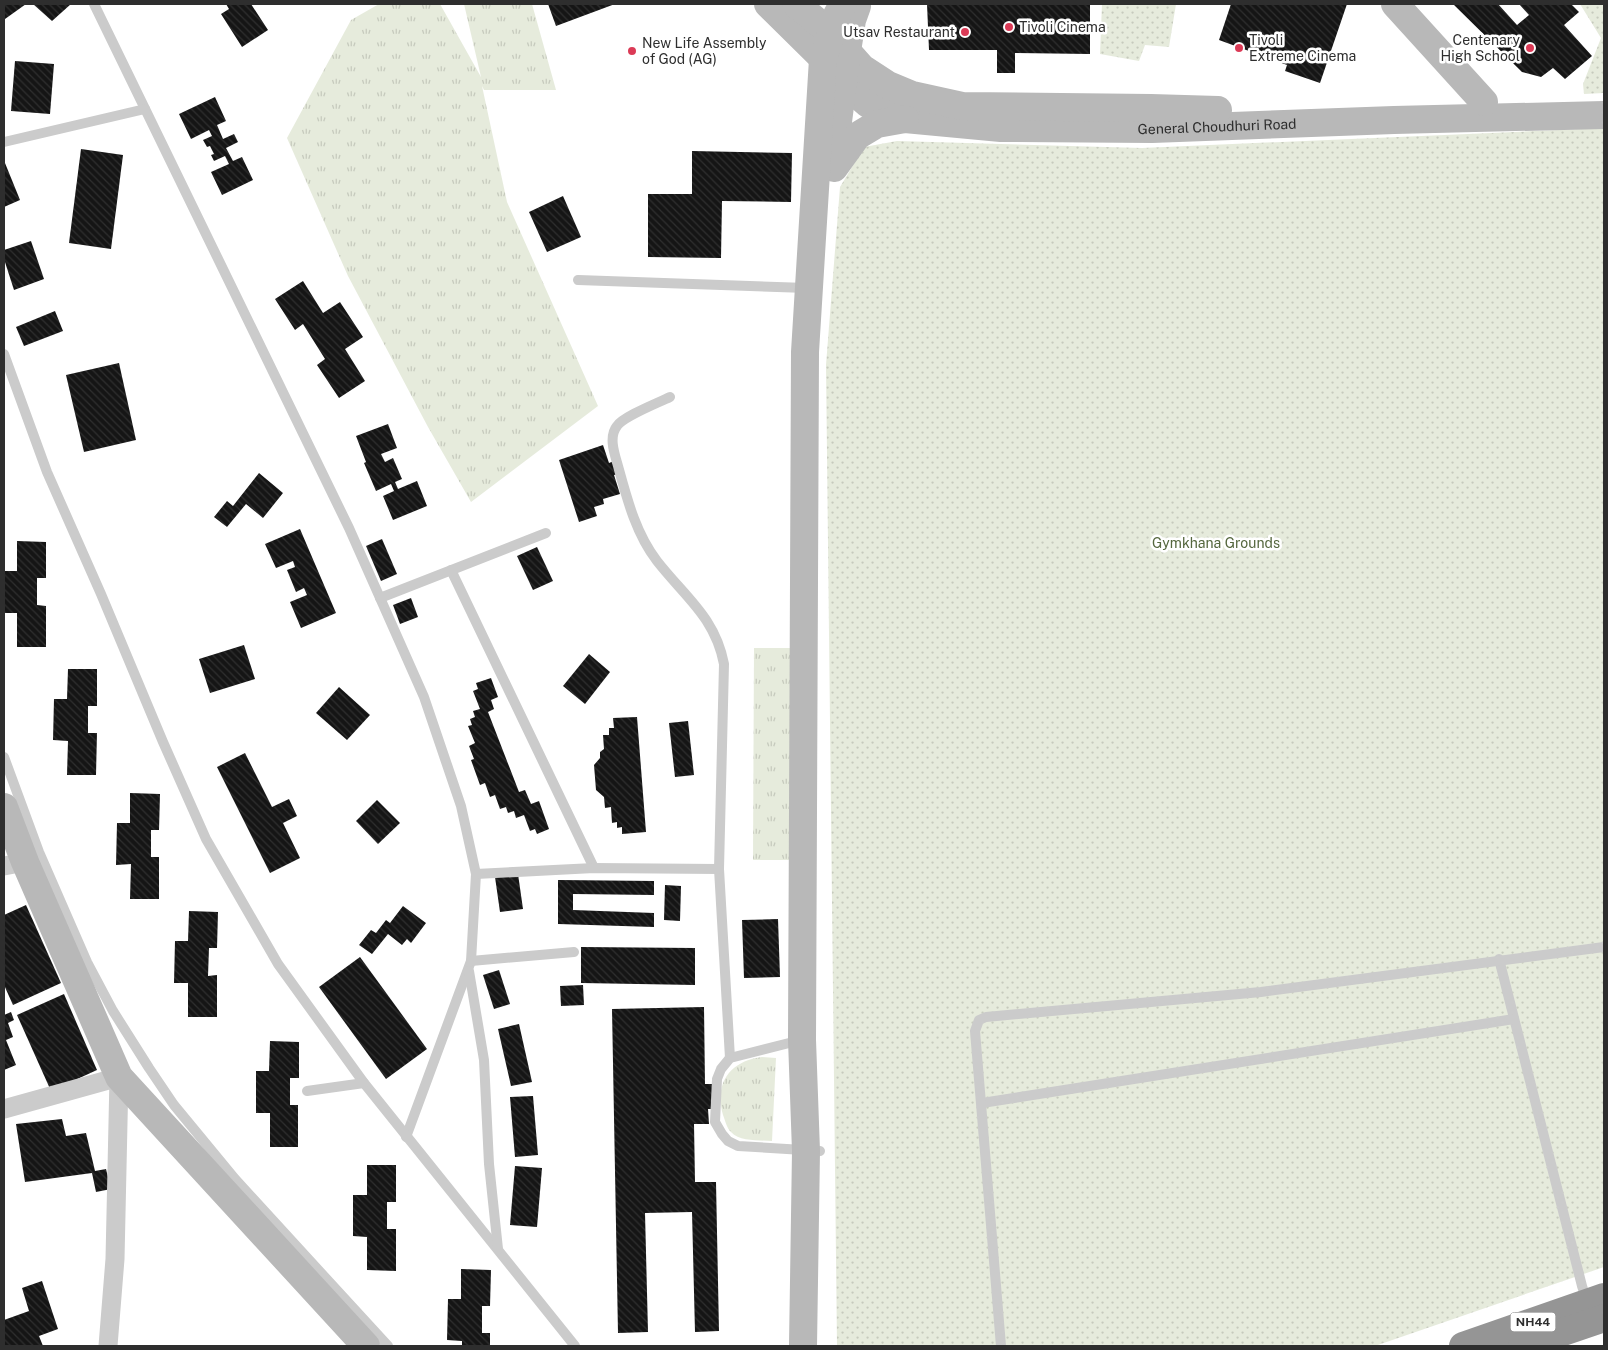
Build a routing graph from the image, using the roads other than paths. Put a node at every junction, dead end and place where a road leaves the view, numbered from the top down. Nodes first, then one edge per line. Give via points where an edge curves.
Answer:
1 (94, 4) edge
2 (768, 4) edge
3 (841, 4) edge
4 (858, 4) edge
5 (1395, 4) edge
6 (802, 9) edge
7 (834, 47) junction
8 (843, 78) junction
9 (1604, 98) edge
10 (1484, 102) junction
11 (145, 109) junction
12 (1604, 115) edge
13 (905, 119) junction
14 (829, 122) junction
15 (4, 142) edge
16 (833, 169) junction
17 (578, 280) dead end
18 (809, 288) junction
19 (4, 354) edge
20 (670, 397) dead end
21 (546, 532) dead end
22 (451, 570) junction
23 (380, 598) junction
24 (4, 757) edge
25 (4, 807) edge
26 (14, 864) edge
27 (594, 868) junction
28 (719, 869) junction
29 (476, 874) junction
30 (1604, 946) edge
31 (574, 952) dead end
32 (1499, 959) junction
33 (470, 965) junction
34 (1514, 1019) junction
35 (802, 1040) junction
36 (730, 1058) junction
37 (119, 1077) junction
38 (364, 1083) junction
39 (306, 1091) dead end
40 (982, 1103) junction
41 (4, 1110) edge
42 (406, 1137) junction
43 (813, 1151) junction
44 (498, 1250) junction
45 (1599, 1306) edge
46 (1557, 1340) edge
47 (108, 1346) edge
48 (366, 1346) edge
49 (388, 1346) edge
50 (575, 1346) edge
51 (803, 1346) edge
52 (817, 1346) edge
53 (1001, 1346) edge
54 (1463, 1346) edge
55 (1522, 1346) edge

1 - 11 lane
2 - 7 main road, General Choudhuri Road
3 - 6 main road via 825,11
3 - 7 main road
4 - 7 main road via 852,20
5 - 10 main road
6 - 7 main road
7 - 8 main road
7 - 10 main road, General Choudhuri Road via 888,85 912,95 962,106 1257,110
7 - 14 main road
8 - 13 main road, General Choudhuri Road via 868,104
8 - 14 main road
9 - 10 main road, General Choudhuri Road
11 - 15 lane
11 - 23 lane
12 - 13 main road, General Choudhuri Road via 1152,129 1001,128
13 - 16 main road via 877,124 857,136
14 - 16 main road
14 - 18 main road
16 - 43 main road via 816,366
17 - 18 lane
18 - 35 main road via 805,352
19 - 38 lane via 47,472 206,839 278,964
20 - 28 lane via 616,426 613,447 630,509 643,538 656,560 697,606 721,647 724,664
21 - 22 lane
22 - 23 lane
22 - 27 lane
23 - 29 lane via 424,698 461,806
24 - 49 lane via 39,852 87,962 148,1068 235,1179
25 - 26 main road
26 - 37 main road
27 - 28 lane
27 - 29 lane
28 - 36 lane
29 - 33 lane
30 - 32 lane
31 - 33 lane
32 - 34 lane
32 - 40 lane via 1261,992 986,1017 979,1020 975,1031
33 - 42 lane
33 - 44 lane via 484,1060 489,1164
34 - 40 lane
34 - 45 lane via 1582,1286
35 - 36 lane
35 - 43 main road
36 - 43 lane via 717,1079 716,1122 728,1141 738,1146
37 - 41 street
37 - 47 street via 115,1258
37 - 48 main road
38 - 39 lane
38 - 42 lane
40 - 53 lane
42 - 44 lane
43 - 51 main road
43 - 52 main road
44 - 50 lane
45 - 46 highway, NH44
45 - 54 highway, NH44
46 - 55 highway, NH44

